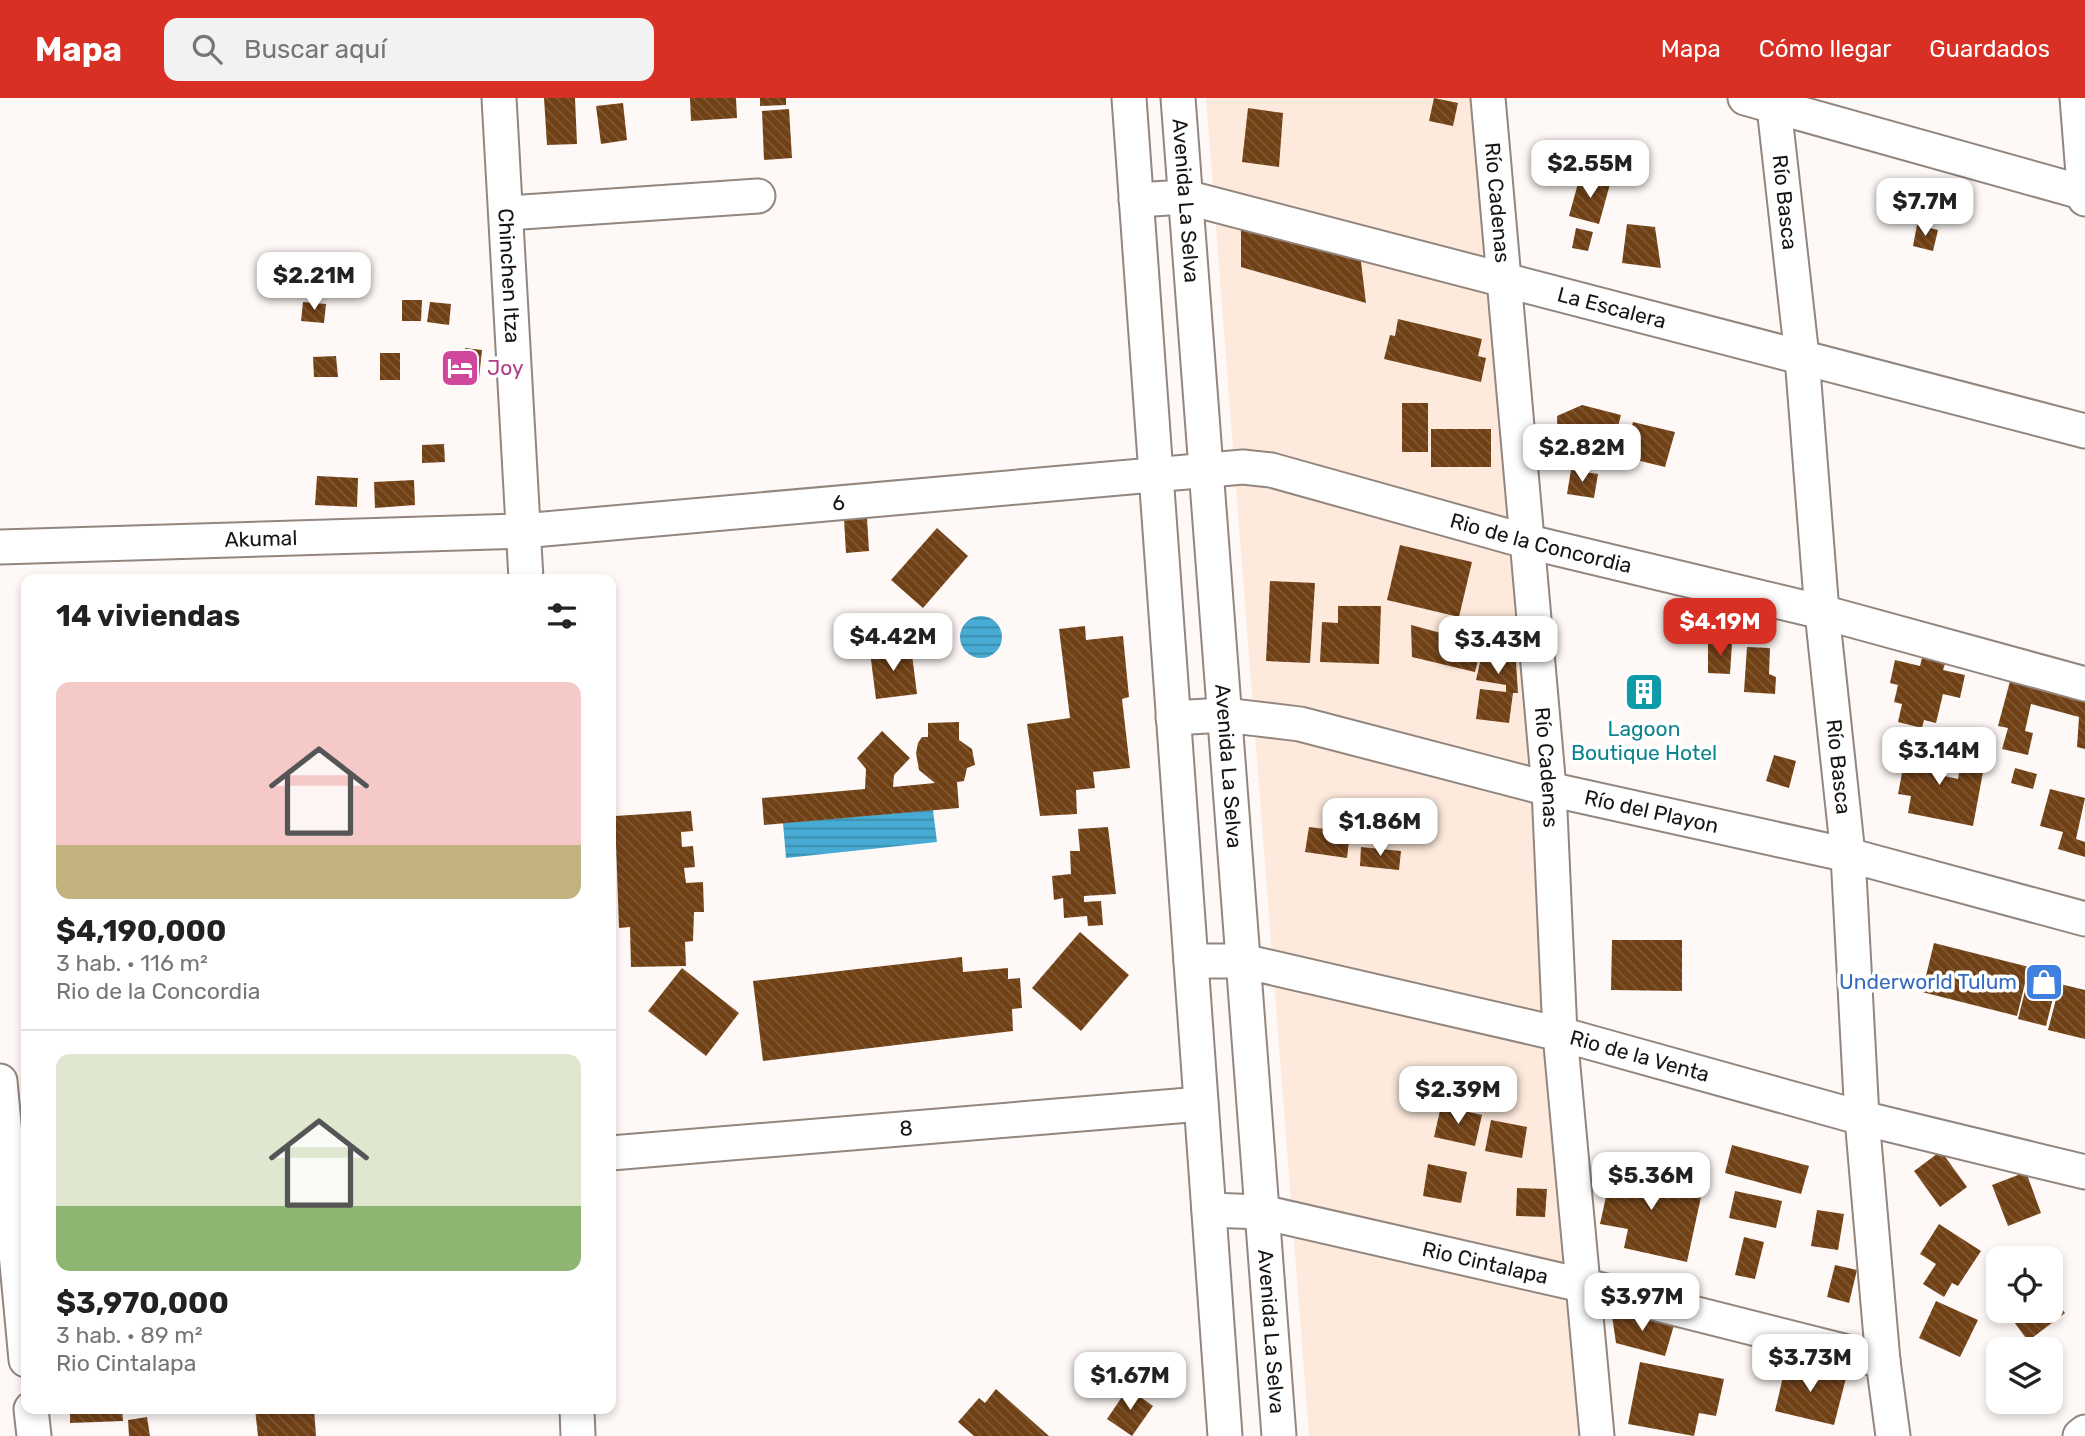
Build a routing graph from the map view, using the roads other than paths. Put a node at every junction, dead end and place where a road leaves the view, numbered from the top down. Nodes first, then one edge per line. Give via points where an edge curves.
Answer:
1 (499, 98) edge
2 (1129, 98) edge
3 (1178, 98) edge
4 (1488, 98) edge
5 (2077, 98) edge
6 (1764, 101) edge
7 (2085, 195) edge
8 (758, 196) dead end
9 (1185, 197) junction
10 (1136, 200) junction
11 (507, 213) junction
12 (1506, 283) junction
13 (1802, 358) junction
14 (2085, 431) edge
15 (1206, 469) junction
16 (1156, 474) junction
17 (522, 531) junction
18 (1529, 542) junction
19 (0, 547) edge
20 (526, 574) edge
21 (1822, 612) junction
22 (2085, 684) edge
23 (1224, 715) junction
24 (1173, 718) junction
25 (1549, 789) junction
26 (1848, 855) junction
27 (2085, 919) edge
28 (1191, 961) junction
29 (1243, 961) junction
30 (1560, 1034) junction
31 (0, 1081) edge
32 (1201, 1104) junction
33 (1862, 1118) junction
34 (616, 1152) edge
35 (11, 1157) edge
36 (2085, 1172) edge
37 (1209, 1210) junction
38 (1262, 1212) junction
39 (1586, 1286) junction
40 (21, 1292) edge
41 (1883, 1361) junction
42 (32, 1414) edge
43 (577, 1414) edge
44 (2085, 1432) edge
45 (34, 1436) edge
46 (578, 1436) edge
47 (1225, 1436) edge
48 (1279, 1436) edge
49 (1597, 1436) edge
50 (1894, 1436) edge
51 (2080, 1436) edge

1 - 11 street, Chinchen Itza
2 - 10 street
3 - 9 street, Avenida La Selva
4 - 12 street, Río Cadenas
5 - 7 street
6 - 7 street
6 - 13 street, Río Basca
8 - 11 street
9 - 10 street, La Escalera
9 - 12 street, La Escalera
9 - 15 street, Avenida La Selva
10 - 16 street
11 - 17 street, Chinchen Itza
12 - 13 street, La Escalera
12 - 18 street, Río Cadenas
13 - 14 street, La Escalera
13 - 21 street, Río Basca
15 - 16 street, Rio de la Concordia
15 - 18 street, Rio de la Concordia via 1271,470
15 - 23 street, Avenida La Selva
16 - 17 street, 6
16 - 24 street
17 - 19 street, Akumal
17 - 20 street, Chinchen Itza
18 - 21 street, Rio de la Concordia
18 - 25 street, Río Cadenas
21 - 22 street, Rio de la Concordia
21 - 26 street, Río Basca
23 - 24 street, Río del Playon
23 - 25 street, Río del Playon via 1300,724
23 - 29 street, Avenida La Selva
24 - 28 street
25 - 26 street, Río del Playon
25 - 30 street, Río Cadenas
26 - 27 street, Río del Playon
26 - 33 street, Río Basca
28 - 29 street, Rio de la Venta
28 - 32 street
29 - 30 street, Rio de la Venta
29 - 38 street, Avenida La Selva
30 - 33 street, Rio de la Venta
30 - 39 street, Río Cadenas
31 - 35 street
32 - 34 street, 8
32 - 37 street
33 - 36 street, Rio de la Venta
33 - 41 street, Río Basca
35 - 40 street
37 - 38 street, Rio Cintalapa
37 - 47 street
38 - 39 street, Rio Cintalapa
38 - 48 street, Avenida La Selva
39 - 41 street, Rio Cintalapa
39 - 49 street, Río Cadenas
41 - 50 street, Río Basca
42 - 45 street
43 - 46 street
44 - 51 street

